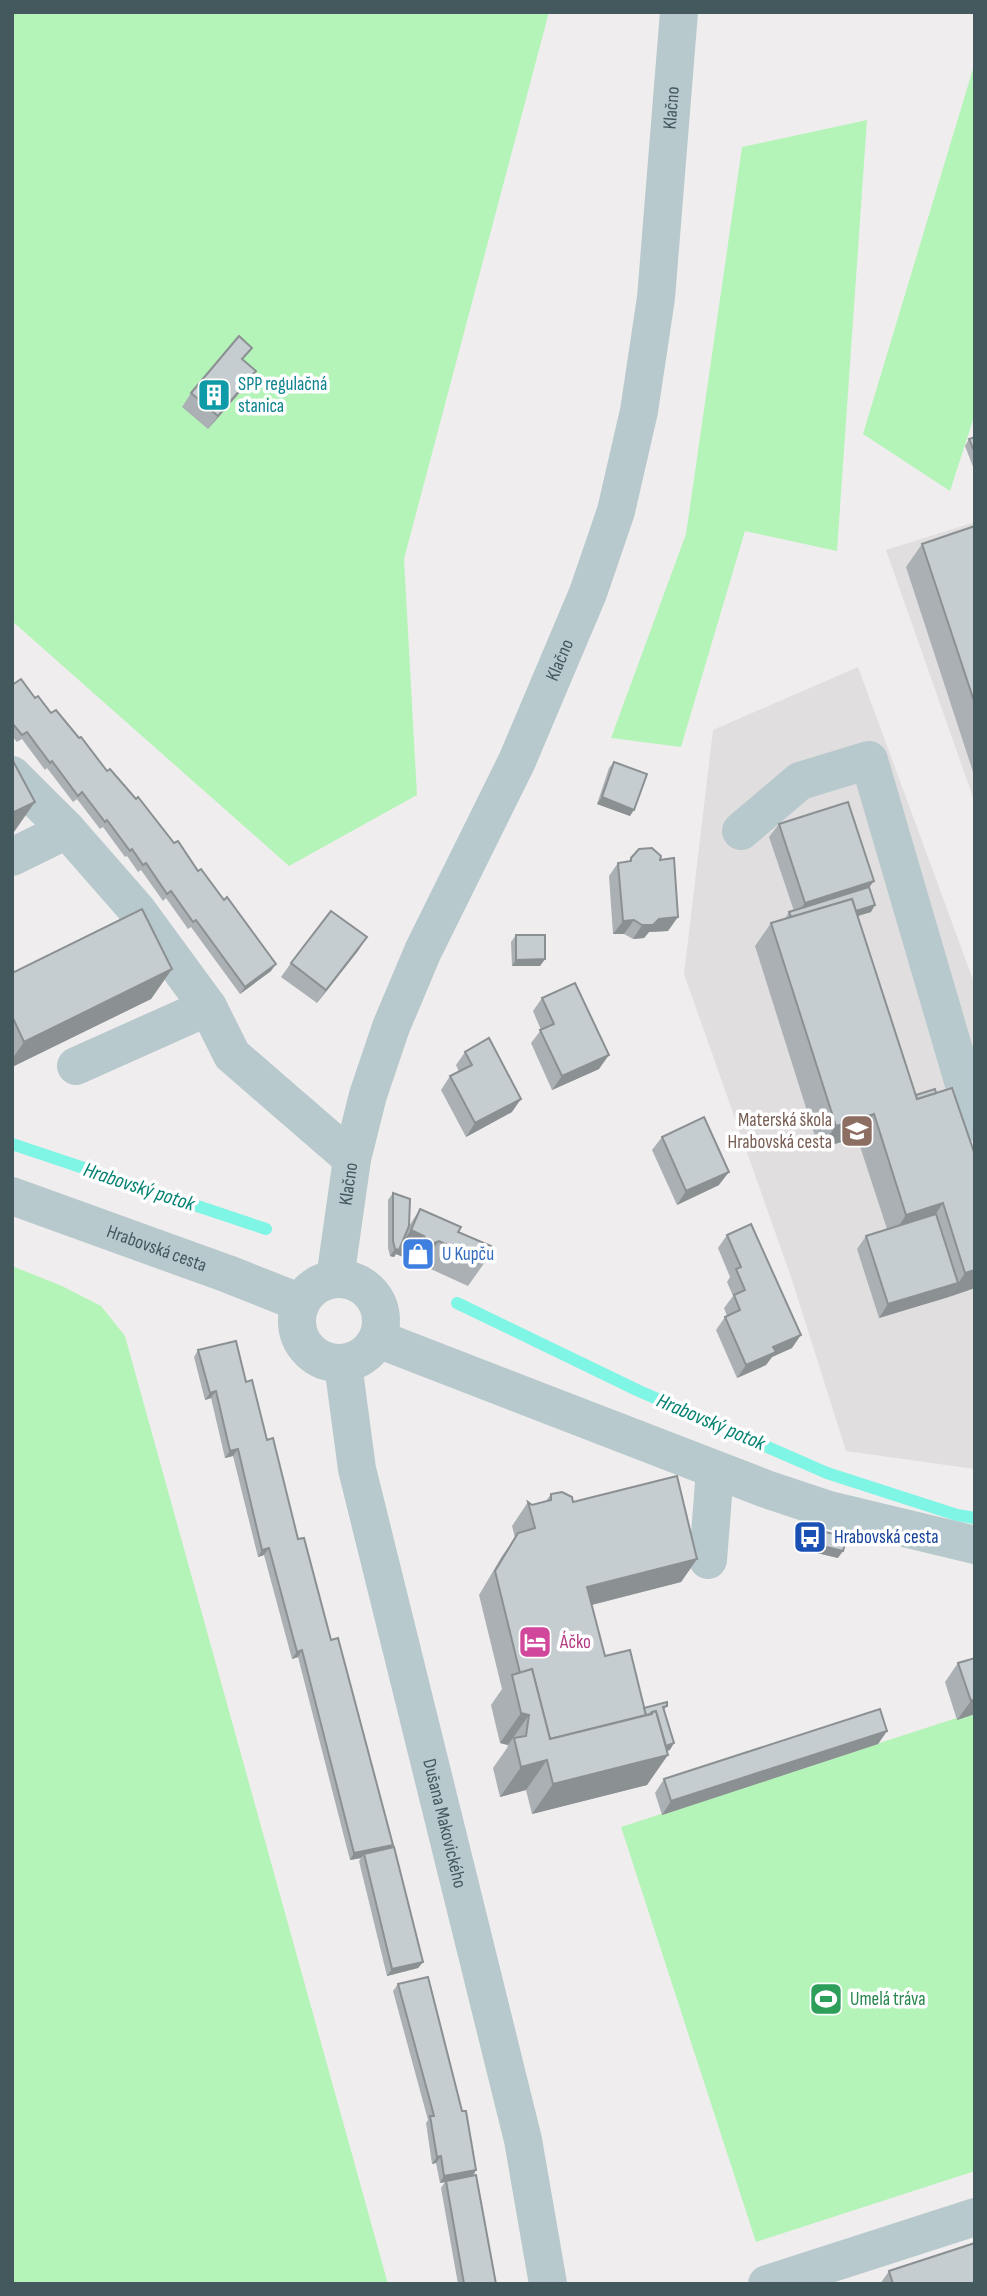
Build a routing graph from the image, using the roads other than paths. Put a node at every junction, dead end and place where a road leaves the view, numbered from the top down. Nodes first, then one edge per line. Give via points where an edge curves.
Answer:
1 (678, 12) edge
2 (12, 775) edge
3 (67, 830) junction
4 (741, 831) dead end
5 (12, 857) edge
6 (208, 1007) junction
7 (75, 1066) dead end
8 (975, 1122) edge
9 (352, 1159) junction
10 (12, 1196) edge
11 (335, 1279) junction
12 (301, 1303) junction
13 (378, 1339) junction
14 (343, 1364) junction
15 (715, 1470) junction
16 (975, 1545) edge
17 (708, 1560) dead end
18 (975, 2217) edge
19 (548, 2284) edge
20 (767, 2284) edge

1 - 9 street, Klačno via 656,298 639,411 616,511 588,593 517,761 423,951 391,1027
2 - 3 street
3 - 5 street
3 - 6 street via 137,910
4 - 8 street via 800,781 869,760
6 - 7 street
6 - 9 street via 232,1055
9 - 11 street, Klačno
10 - 12 street, Hrabovská cesta
11 - 12 street via 321,1282
11 - 13 street via 364,1286 374,1297 381,1310
12 - 14 street via 298,1332 305,1345 328,1363
13 - 14 street via 369,1352
13 - 15 street
14 - 19 street, Dušana Makovického via 357,1469 523,2140
15 - 16 street via 829,1510
15 - 17 street
18 - 20 street

